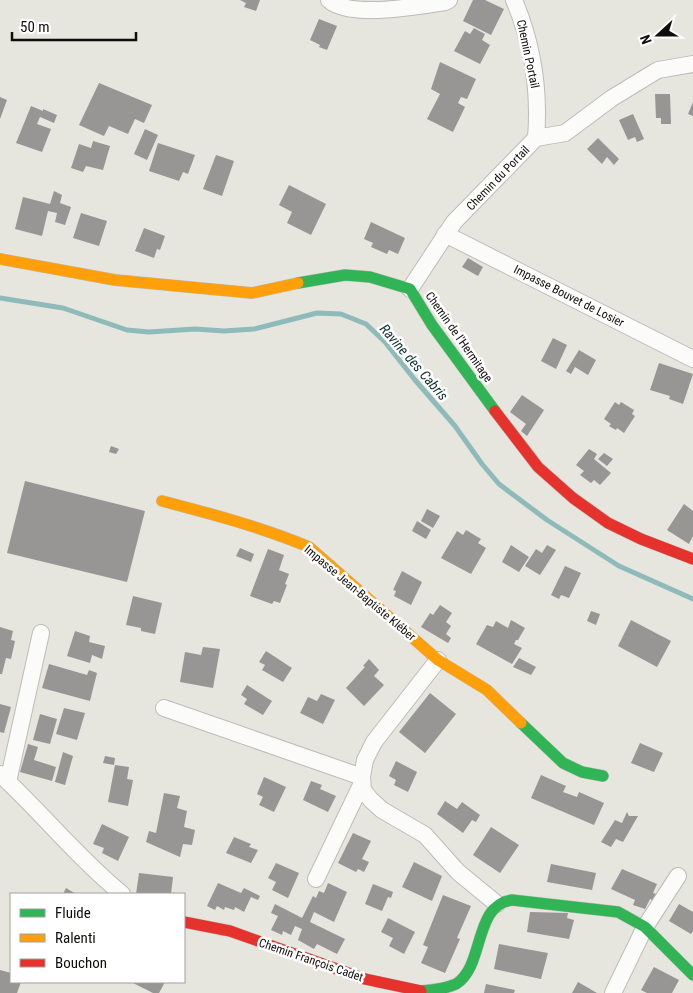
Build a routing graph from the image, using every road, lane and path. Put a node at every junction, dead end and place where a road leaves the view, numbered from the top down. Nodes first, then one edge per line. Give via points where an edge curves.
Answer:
1 (329, 0) edge
2 (449, 0) edge
3 (514, 0) edge
4 (693, 64) edge
5 (536, 138) junction
6 (445, 234) junction
7 (0, 259) edge
8 (410, 289) junction
9 (693, 359) edge
10 (162, 502) dead end
11 (693, 559) edge
12 (41, 633) dead end
13 (438, 660) junction
14 (164, 708) dead end
15 (603, 776) dead end
16 (4, 778) edge
17 (362, 780) junction
18 (678, 876) dead end
19 (316, 879) dead end
20 (121, 893) edge
21 (497, 904) junction
22 (185, 922) edge
23 (645, 927) junction
24 (468, 972) junction
25 (693, 975) edge
26 (466, 993) edge
27 (613, 993) edge

1 - 2 street via 353,9 396,10
3 - 5 street, Chemin Portail via 526,30 535,74
4 - 5 street, Chemin du Portail via 658,70 612,98 565,133
5 - 6 street, Chemin du Portail
6 - 8 street, Chemin du Portail
6 - 9 street, Impasse Bouvet de Losier
7 - 8 street, Chemin de l'Hermitage via 115,280 252,293 344,276 370,277
8 - 11 street, Chemin de l'Hermitage via 432,325 538,467 573,498 608,522
10 - 13 street, Impasse Jean-Baptiste Kléber via 239,522 309,547
12 - 16 street
13 - 15 street, Impasse Jean-Baptiste Kléber via 487,690 563,763 582,772
13 - 17 street via 374,742 365,760
14 - 17 street
16 - 20 street via 97,874
17 - 19 street
17 - 21 street via 363,790 371,800 425,835 458,872
18 - 23 street
21 - 23 street via 507,899 618,912
21 - 24 street via 491,911
22 - 24 street, Chemin François Cadet via 230,931 365,979 417,991 447,987
23 - 25 street
23 - 27 street
24 - 26 street

